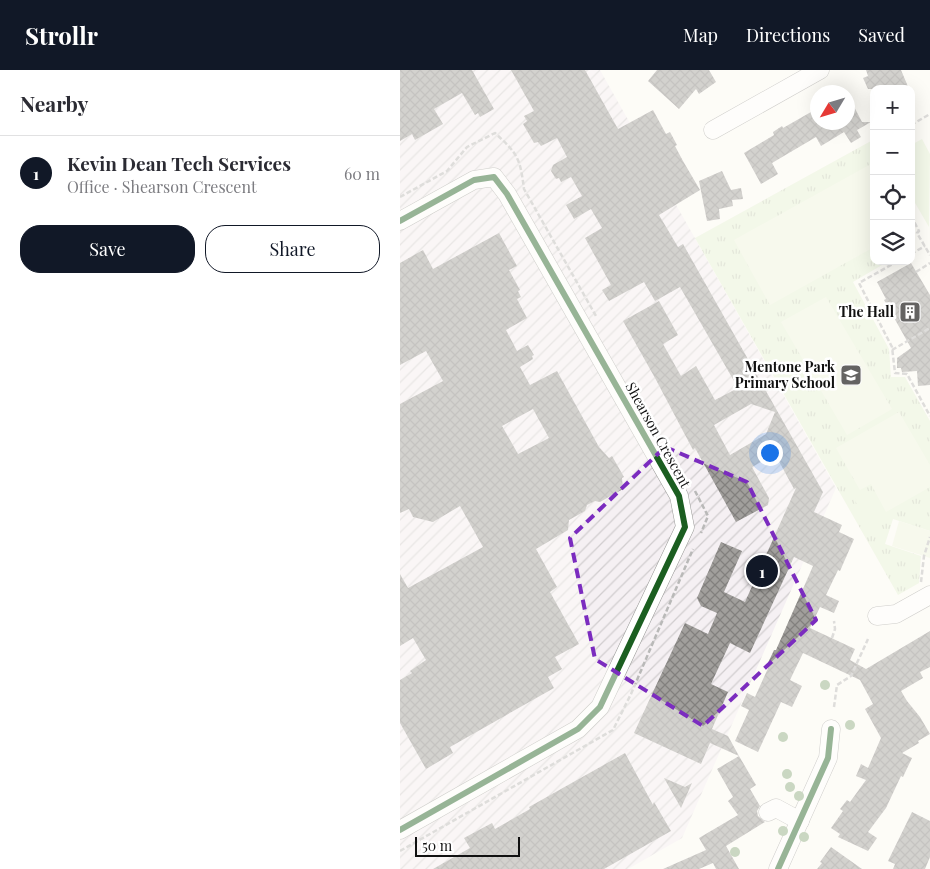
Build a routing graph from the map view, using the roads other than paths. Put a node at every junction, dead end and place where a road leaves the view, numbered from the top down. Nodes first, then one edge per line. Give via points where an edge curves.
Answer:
1 (820, 70) edge
2 (713, 130) dead end
3 (400, 222) edge
4 (925, 589) edge
5 (877, 616) dead end
6 (831, 730) dead end
7 (768, 812) dead end
8 (800, 821) junction
9 (400, 830) edge
10 (778, 869) edge

1 - 2 street
3 - 9 street, Shearson Crescent via 474,180 494,177 507,194 679,496 686,527 600,707 578,729
4 - 5 street via 896,614
6 - 8 street via 828,758
7 - 8 street via 776,808
8 - 10 street

